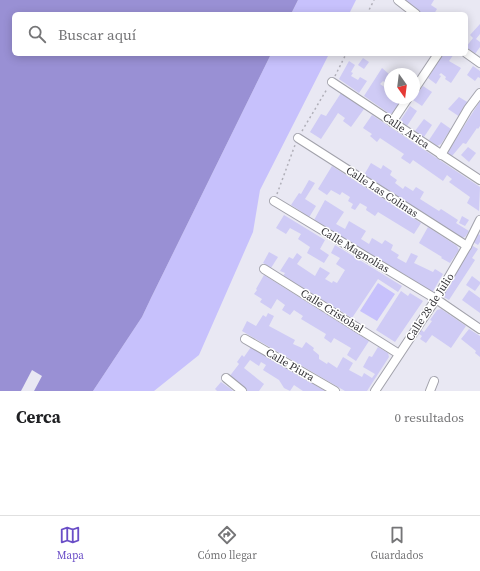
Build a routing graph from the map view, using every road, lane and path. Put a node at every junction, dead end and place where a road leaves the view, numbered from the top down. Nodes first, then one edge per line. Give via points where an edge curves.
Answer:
1 (374, 0) edge
2 (398, 0) edge
3 (368, 12) edge
4 (413, 12) edge
5 (468, 54) edge
6 (345, 56) edge
7 (437, 56) edge
8 (480, 63) edge
9 (420, 81) edge
10 (332, 82) joint
11 (480, 93) edge
12 (404, 104) edge
13 (392, 122) junction
14 (298, 138) dead end
15 (441, 155) junction
16 (480, 180) edge
17 (274, 201) dead end
18 (480, 220) edge
19 (467, 246) junction
20 (264, 269) dead end
21 (436, 299) junction
22 (480, 329) edge
23 (245, 339) dead end
24 (399, 354) junction
25 (226, 378) dead end
26 (434, 381) dead end
27 (242, 391) edge
28 (335, 391) edge
29 (374, 391) edge
30 (430, 391) edge

1 - 3 path
2 - 4 street
5 - 8 street
6 - 10 path
7 - 9 street
10 - 13 street, Calle Arica
11 - 15 street
12 - 13 street
13 - 15 street, Calle Arica
14 - 19 street, Calle Las Colinas
15 - 16 street, Calle Arica
17 - 21 street, Calle Magnolias
18 - 19 street, Calle 28 de Julio
19 - 21 street, Calle 28 de Julio
20 - 24 street, Calle Cristobal
21 - 22 street, Calle Magnolias
21 - 24 street, Calle 28 de Julio
23 - 28 street, Calle Piura
24 - 29 street, Calle 28 de Julio
25 - 27 street
26 - 30 street

